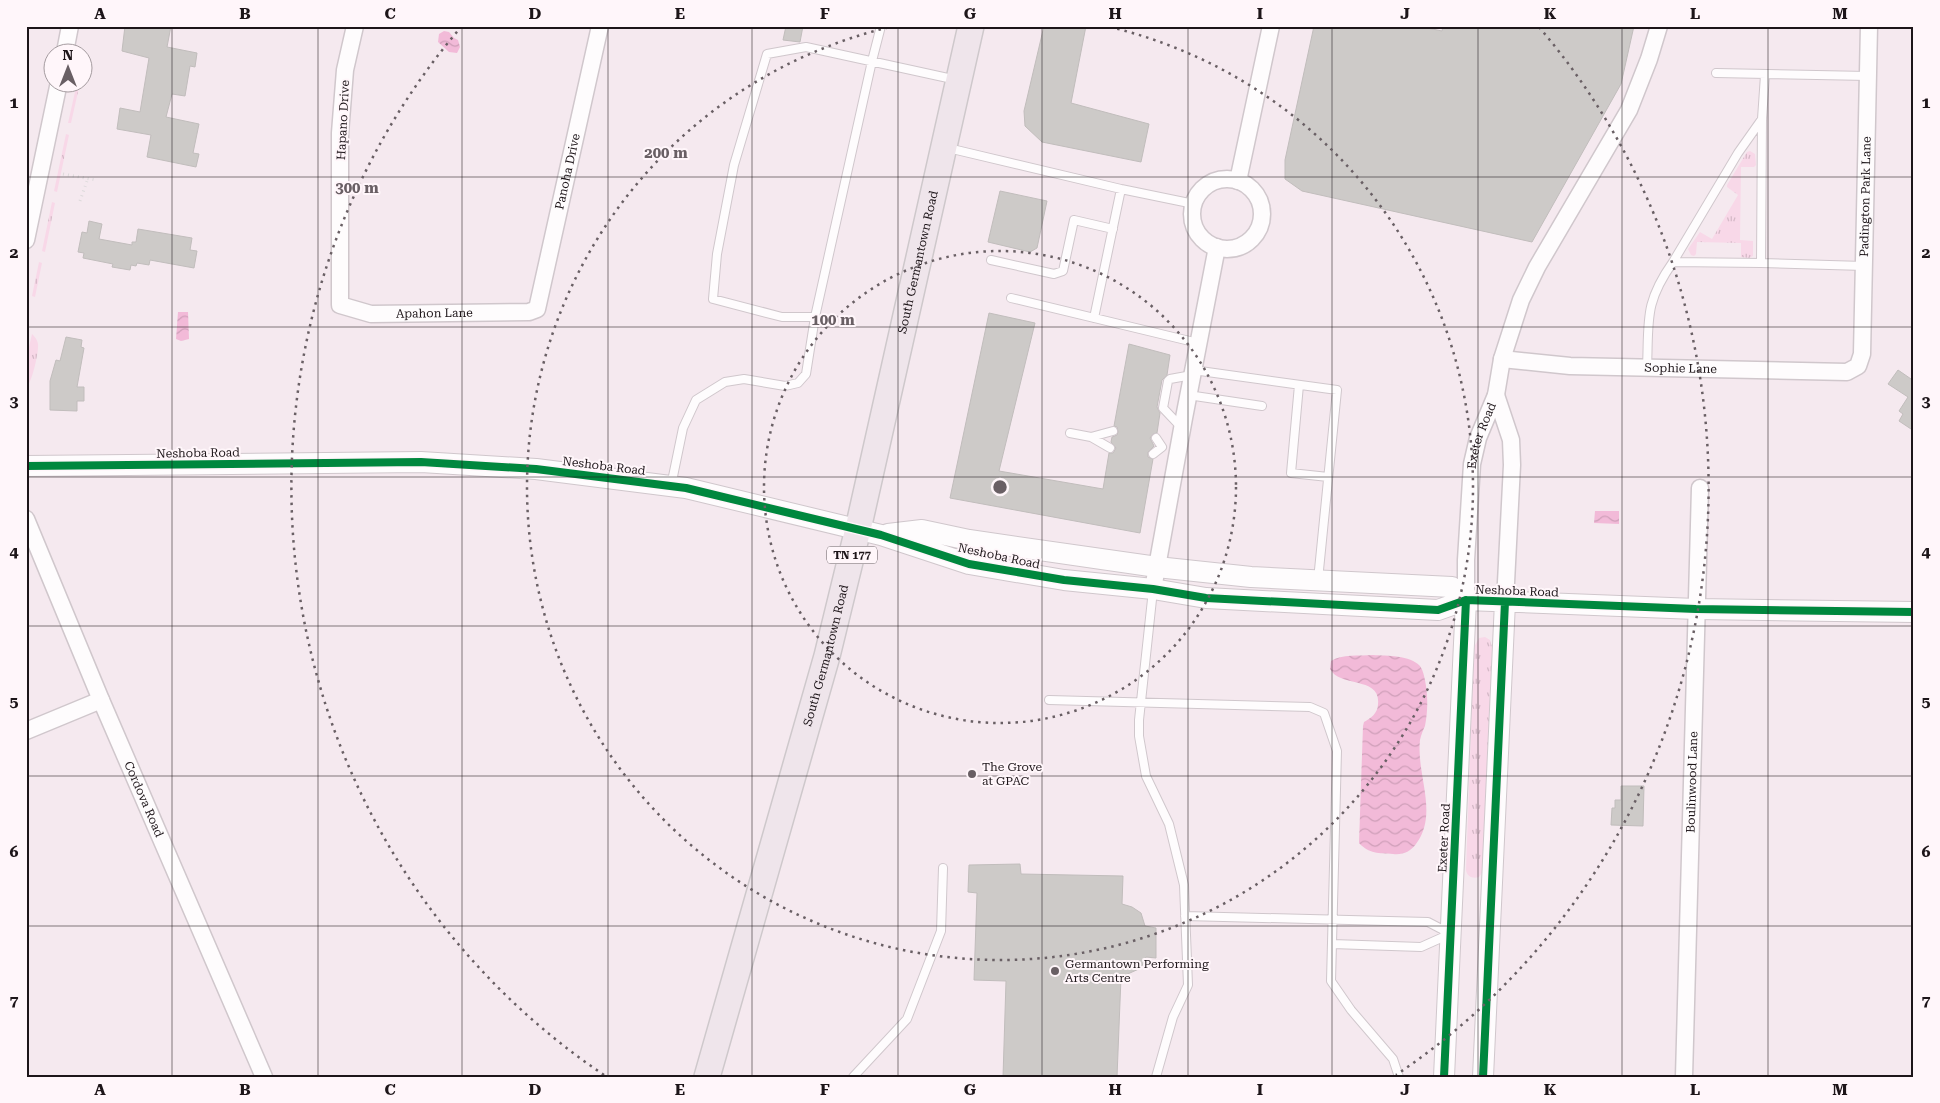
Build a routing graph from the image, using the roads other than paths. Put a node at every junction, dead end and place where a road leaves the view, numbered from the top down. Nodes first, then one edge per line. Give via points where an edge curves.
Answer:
1 (70, 26) edge
2 (355, 26) edge
3 (600, 26) edge
4 (881, 26) edge
5 (971, 26) edge
6 (1271, 26) edge
7 (1658, 26) edge
8 (1869, 26) edge
9 (67, 42) edge
10 (872, 61) junction
11 (1716, 73) dead end
12 (1765, 75) junction
13 (1868, 76) junction
14 (959, 80) junction
15 (57, 92) edge
16 (1762, 119) junction
17 (944, 147) junction
18 (1238, 180) junction
19 (1121, 189) junction
20 (1194, 204) junction
21 (1113, 228) junction
22 (26, 240) edge
23 (1217, 247) junction
24 (991, 260) dead end
25 (1673, 262) junction
26 (1761, 263) junction
27 (1864, 266) junction
28 (1011, 298) dead end
29 (340, 305) joint
30 (529, 312) joint
31 (815, 317) junction
32 (1094, 318) junction
33 (1198, 343) junction
34 (1502, 359) junction
35 (1858, 366) joint
36 (1647, 368) junction
37 (1193, 372) junction
38 (1299, 385) junction
39 (1496, 394) junction
40 (1188, 395) junction
41 (1262, 406) dead end
42 (1182, 428) junction
43 (1113, 432) dead end
44 (1070, 433) dead end
45 (1091, 437) junction
46 (1156, 438) dead end
47 (1110, 448) dead end
48 (1170, 449) junction
49 (1153, 454) dead end
50 (26, 466) edge
51 (1328, 477) junction
52 (671, 486) junction
53 (1700, 488) dead end
54 (26, 519) edge
55 (870, 532) junction
56 (1157, 567) junction
57 (1318, 580) junction
58 (1153, 589) junction
59 (1466, 600) junction
60 (1505, 602) junction
61 (1696, 608) junction
62 (1914, 612) edge
63 (101, 700) junction
64 (1049, 700) dead end
65 (1141, 702) junction
66 (26, 731) edge
67 (943, 868) dead end
68 (1185, 916) junction
69 (1332, 919) junction
70 (1451, 934) junction
71 (1332, 944) junction
72 (264, 1077) edge
73 (707, 1077) edge
74 (853, 1077) edge
75 (1156, 1077) edge
76 (1399, 1077) edge
77 (1444, 1077) edge
78 (1483, 1077) edge
79 (1684, 1077) edge

1 - 9 street
2 - 29 street, Hapano Drive via 345,70 340,133
3 - 30 street, Panoha Drive via 536,309
4 - 10 lane
5 - 14 main road, South Germantown Road / TN 177
6 - 18 street
7 - 34 street, Exeter Road via 1629,110 1533,276 1521,300
8 - 13 street, Padington Park Lane
10 - 14 lane
10 - 31 lane
10 - 31 lane via 806,47 767,54 734,165 717,254 714,299 782,317
11 - 12 lane
12 - 13 lane
12 - 16 lane
13 - 27 street, Padington Park Lane
14 - 17 main road, South Germantown Road / TN 177
15 - 22 street
16 - 25 lane
16 - 26 lane
17 - 19 lane
17 - 55 main road, South Germantown Road / TN 177
18 - 20 street via 1216,181 1206,186
18 - 23 street via 1254,192 1262,210 1262,220 1258,231 1240,246
19 - 20 lane
19 - 21 lane
20 - 23 street via 1194,225
21 - 24 lane via 1074,220 1063,271 1054,274
21 - 32 lane
23 - 33 street
25 - 26 lane
25 - 36 lane via 1661,278 1651,301
26 - 27 lane
27 - 35 street, Padington Park Lane via 1862,354
28 - 32 lane
29 - 30 street, Apahon Lane via 371,314
31 - 52 lane via 806,374 798,383 786,386 744,379 725,382 696,400 683,428
32 - 33 lane
33 - 37 street
34 - 36 street, Sophie Lane via 1570,366
34 - 39 street, Exeter Road
35 - 36 street, Sophie Lane via 1847,372
37 - 38 lane
37 - 40 street
37 - 42 lane via 1168,381 1164,408
38 - 51 lane via 1291,473
38 - 51 lane via 1337,390
39 - 59 street, Exeter Road via 1478,438 1472,464
39 - 60 street, Exeter Road via 1511,440
40 - 41 lane
40 - 42 street
42 - 48 street
43 - 45 lane
44 - 45 lane
45 - 47 lane
46 - 48 lane
48 - 49 lane
48 - 56 street
50 - 52 street, Neshoba Road via 422,462 536,469
51 - 57 lane
52 - 55 street, Neshoba Road
53 - 61 street, Boulinwood Lane
54 - 63 street, Cordova Road
55 - 56 street, Neshoba Road via 922,530 969,540
55 - 58 street, Neshoba Road via 969,564 1064,580
55 - 73 main road, South Germantown Road / TN 177 via 827,656
56 - 57 street, Neshoba Road
56 - 58 street
57 - 59 street, Neshoba Road via 1452,587
58 - 59 street, Neshoba Road via 1206,598 1438,610
58 - 65 lane
59 - 60 street, Neshoba Road
59 - 70 street, Exeter Road
60 - 61 street, Neshoba Road
60 - 78 street, Exeter Road
61 - 62 street, Neshoba Road
61 - 79 street, Boulinwood Lane
63 - 66 street
63 - 72 street, Cordova Road
64 - 65 lane
65 - 68 lane via 1139,736 1146,776 1169,824 1184,885
65 - 69 lane via 1310,707 1324,713 1337,751
67 - 74 lane via 941,931 907,1019
68 - 69 lane
68 - 75 lane via 1188,985 1172,1017
69 - 70 lane via 1428,922
69 - 71 lane
70 - 71 lane via 1421,947
70 - 77 street, Exeter Road
71 - 76 lane via 1331,981 1350,1010 1394,1058

